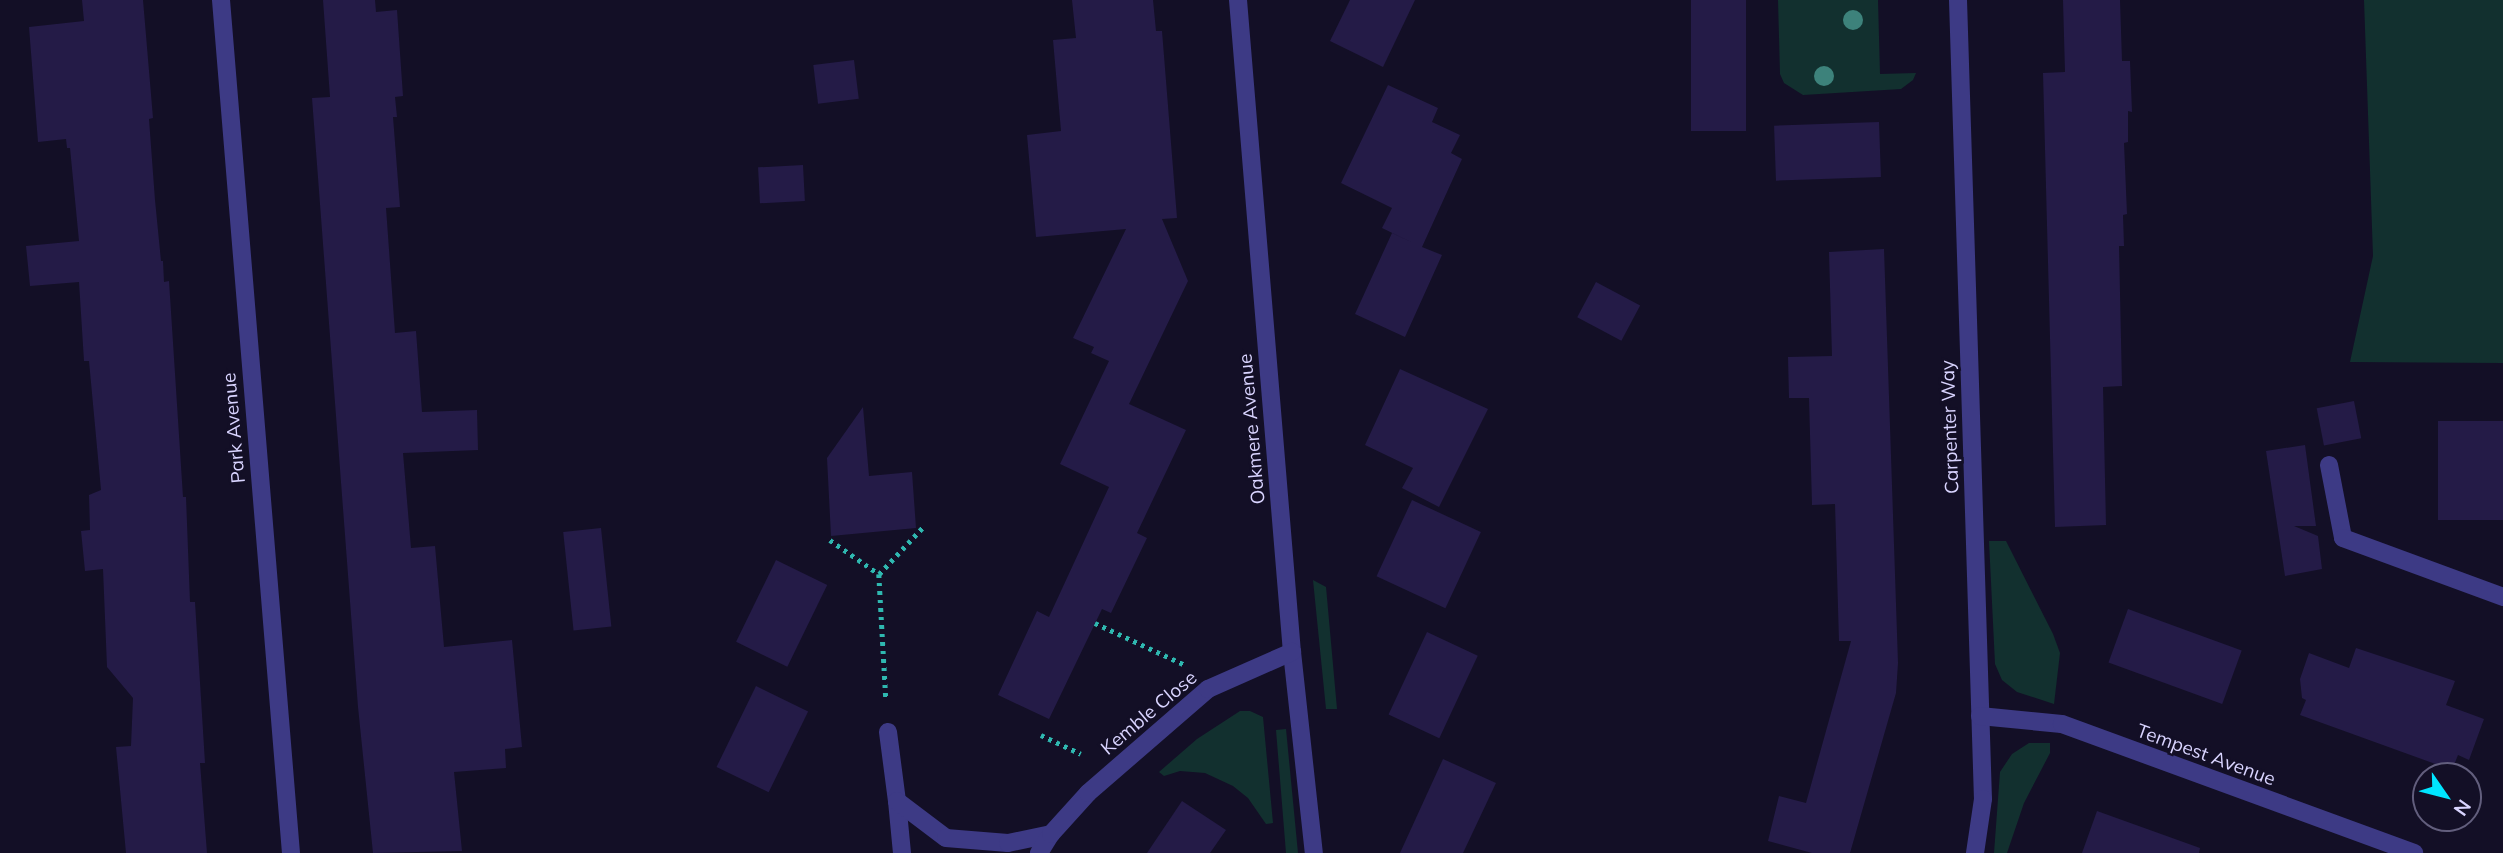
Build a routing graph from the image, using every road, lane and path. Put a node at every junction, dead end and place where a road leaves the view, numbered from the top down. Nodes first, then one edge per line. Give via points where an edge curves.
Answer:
1 (221, 0) edge
2 (1238, 0) edge
3 (1958, 0) edge
4 (2329, 465) dead end
5 (924, 526) dead end
6 (831, 540) dead end
7 (879, 574) junction
8 (2503, 597) edge
9 (1095, 623) dead end
10 (1292, 652) junction
11 (1192, 669) dead end
12 (886, 708) dead end
13 (1980, 716) junction
14 (888, 732) dead end
15 (1041, 735) dead end
16 (1089, 756) dead end
17 (897, 801) junction
18 (1051, 834) junction
19 (291, 853) edge
20 (902, 853) edge
21 (1039, 853) edge
22 (1314, 853) edge
23 (1975, 853) edge
24 (2414, 853) edge

1 - 19 street, Park Avenue
2 - 10 street, Oakmere Avenue
3 - 13 street, Carpenter Way
4 - 8 street via 2343,538
5 - 7 path
6 - 7 path
7 - 12 path
9 - 11 path
10 - 18 street, Kemble Close via 1208,689 1097,785
10 - 22 street, Oakmere Avenue
13 - 23 street, Carpenter Way via 1983,799
13 - 24 street, Tempest Avenue via 2062,724
14 - 17 street
15 - 16 path
17 - 18 street via 946,838 1009,843
17 - 20 street
18 - 21 street, Kemble Close

